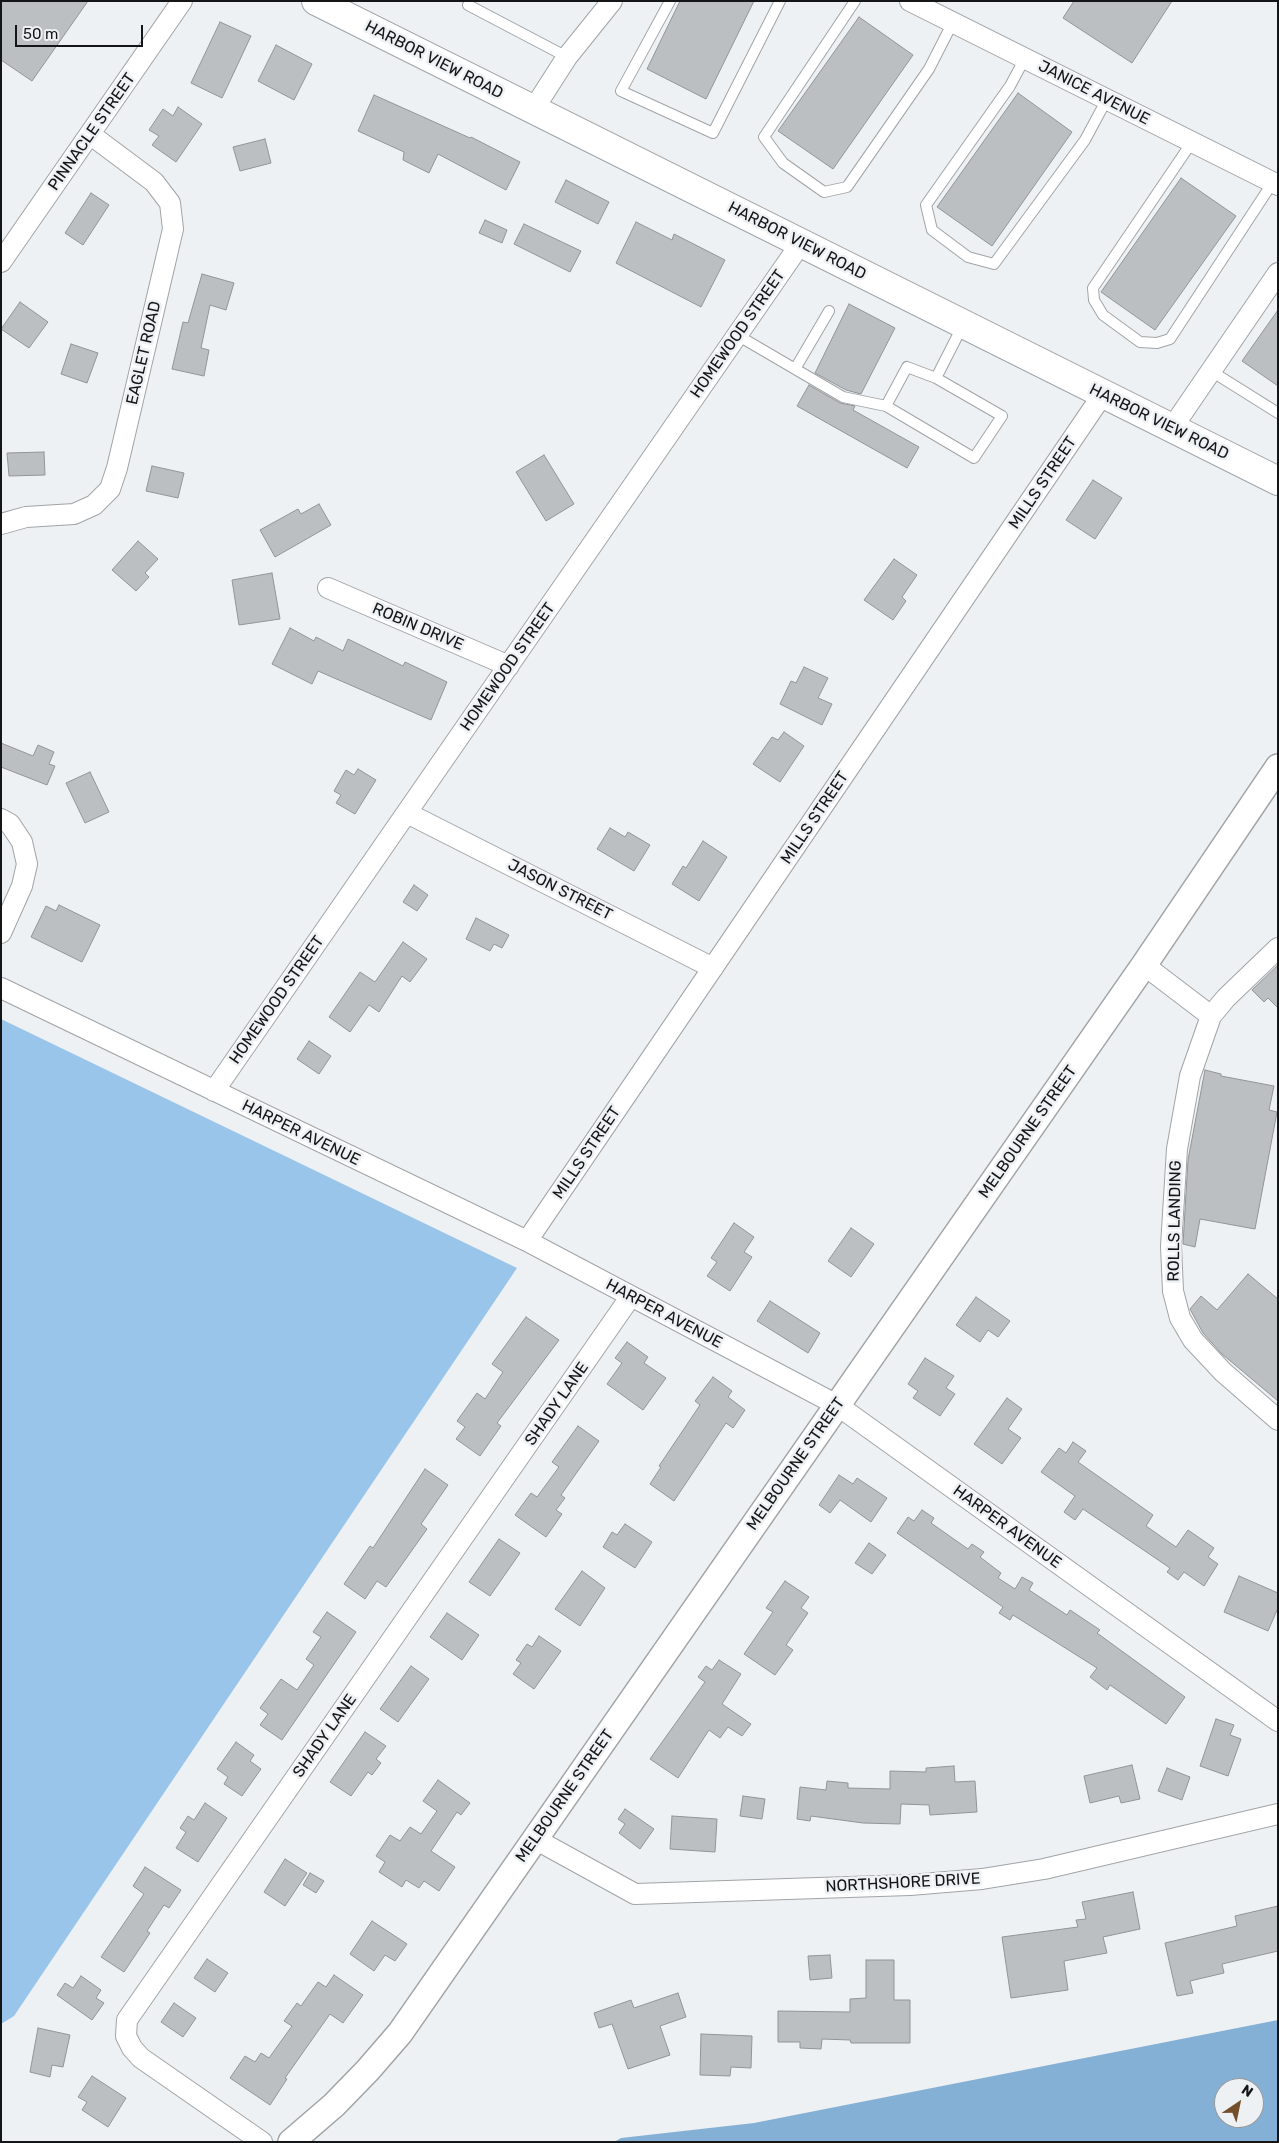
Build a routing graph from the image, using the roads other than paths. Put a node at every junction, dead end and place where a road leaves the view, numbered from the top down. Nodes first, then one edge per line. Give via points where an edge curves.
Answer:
1 (182, 1) edge
2 (316, 1) edge
3 (612, 1) edge
4 (670, 1) edge
5 (780, 1) edge
6 (855, 1) edge
7 (910, 1) edge
8 (468, 5) dead end
9 (953, 22) junction
10 (567, 57) junction
11 (1024, 58) junction
12 (1108, 99) junction
13 (533, 110) junction
14 (91, 135) junction
15 (1192, 142) junction
16 (1275, 184) edge
17 (801, 243) junction
18 (1, 262) edge
19 (1278, 272) edge
20 (829, 312) dead end
21 (964, 325) junction
22 (737, 335) junction
23 (795, 369) junction
24 (1210, 371) junction
25 (936, 378) junction
26 (1103, 394) junction
27 (886, 406) junction
28 (1278, 413) edge
29 (1172, 428) junction
30 (1278, 481) edge
31 (1, 524) edge
32 (328, 588) dead end
33 (509, 666) junction
34 (1278, 766) edge
35 (406, 813) junction
36 (1, 819) edge
37 (1, 933) edge
38 (1278, 948) edge
39 (1144, 964) junction
40 (713, 968) junction
41 (1, 988) edge
42 (1211, 1016) junction
43 (214, 1091) junction
44 (527, 1241) junction
45 (632, 1296) junction
46 (837, 1405) junction
47 (1278, 1420) edge
48 (1278, 1721) edge
49 (1278, 1814) edge
50 (535, 1839) junction
51 (262, 2142) edge
52 (291, 2142) edge

1 - 14 street, PINNACLE STREET
2 - 13 main road, HARBOR VIEW ROAD
3 - 10 street
4 - 5 lane via 621,90 713,133
6 - 9 lane via 764,138 783,163 824,192 847,187 929,69
7 - 9 street, JANICE AVENUE
8 - 10 lane
9 - 11 street, JANICE AVENUE
10 - 13 street
11 - 12 street, JANICE AVENUE
11 - 12 lane via 1010,86 926,205 932,230 968,257 994,264 1084,140
12 - 15 street, JANICE AVENUE
13 - 17 main road, HARBOR VIEW ROAD
14 - 18 street, PINNACLE STREET
14 - 31 street, EAGLET ROAD via 154,182 170,203 173,230 110,489 94,505 74,514 26,517
15 - 16 street, JANICE AVENUE
15 - 16 lane via 1093,288 1094,300 1103,315 1140,342 1157,343 1170,339
17 - 21 main road, HARBOR VIEW ROAD
17 - 22 street, HOMEWOOD STREET
19 - 24 street
20 - 23 lane
21 - 25 lane
21 - 26 main road, HARBOR VIEW ROAD
22 - 23 lane
22 - 33 street, HOMEWOOD STREET
23 - 27 lane via 843,397
24 - 28 lane
24 - 29 street
25 - 27 lane via 907,367
25 - 27 lane via 1002,416 974,458
26 - 29 main road, HARBOR VIEW ROAD
26 - 40 street, MILLS STREET
29 - 30 main road, HARBOR VIEW ROAD
32 - 33 street, ROBIN DRIVE
33 - 35 street, HOMEWOOD STREET
34 - 39 street, MELBOURNE STREET
35 - 40 street, JASON STREET
35 - 43 street, HOMEWOOD STREET
36 - 37 street via 10,824 22,842 26,864 22,886
38 - 42 street, ROLLS LANDING
39 - 42 street
39 - 46 street, MELBOURNE STREET
40 - 44 street, MILLS STREET
41 - 43 street, HARPER AVENUE
42 - 47 street, ROLLS LANDING via 1190,1076 1177,1149 1173,1291 1180,1318 1193,1340 1228,1377
43 - 44 street, HARPER AVENUE
44 - 45 street, HARPER AVENUE
45 - 46 street, HARPER AVENUE
45 - 51 street, SHADY LANE via 127,2020 126,2036 140,2058
46 - 48 street, HARPER AVENUE
46 - 50 street, MELBOURNE STREET
49 - 50 street, NORTHSHORE DRIVE via 1044,1869 982,1879 871,1887 635,1894
50 - 52 street, MELBOURNE STREET via 400,2033 334,2105

